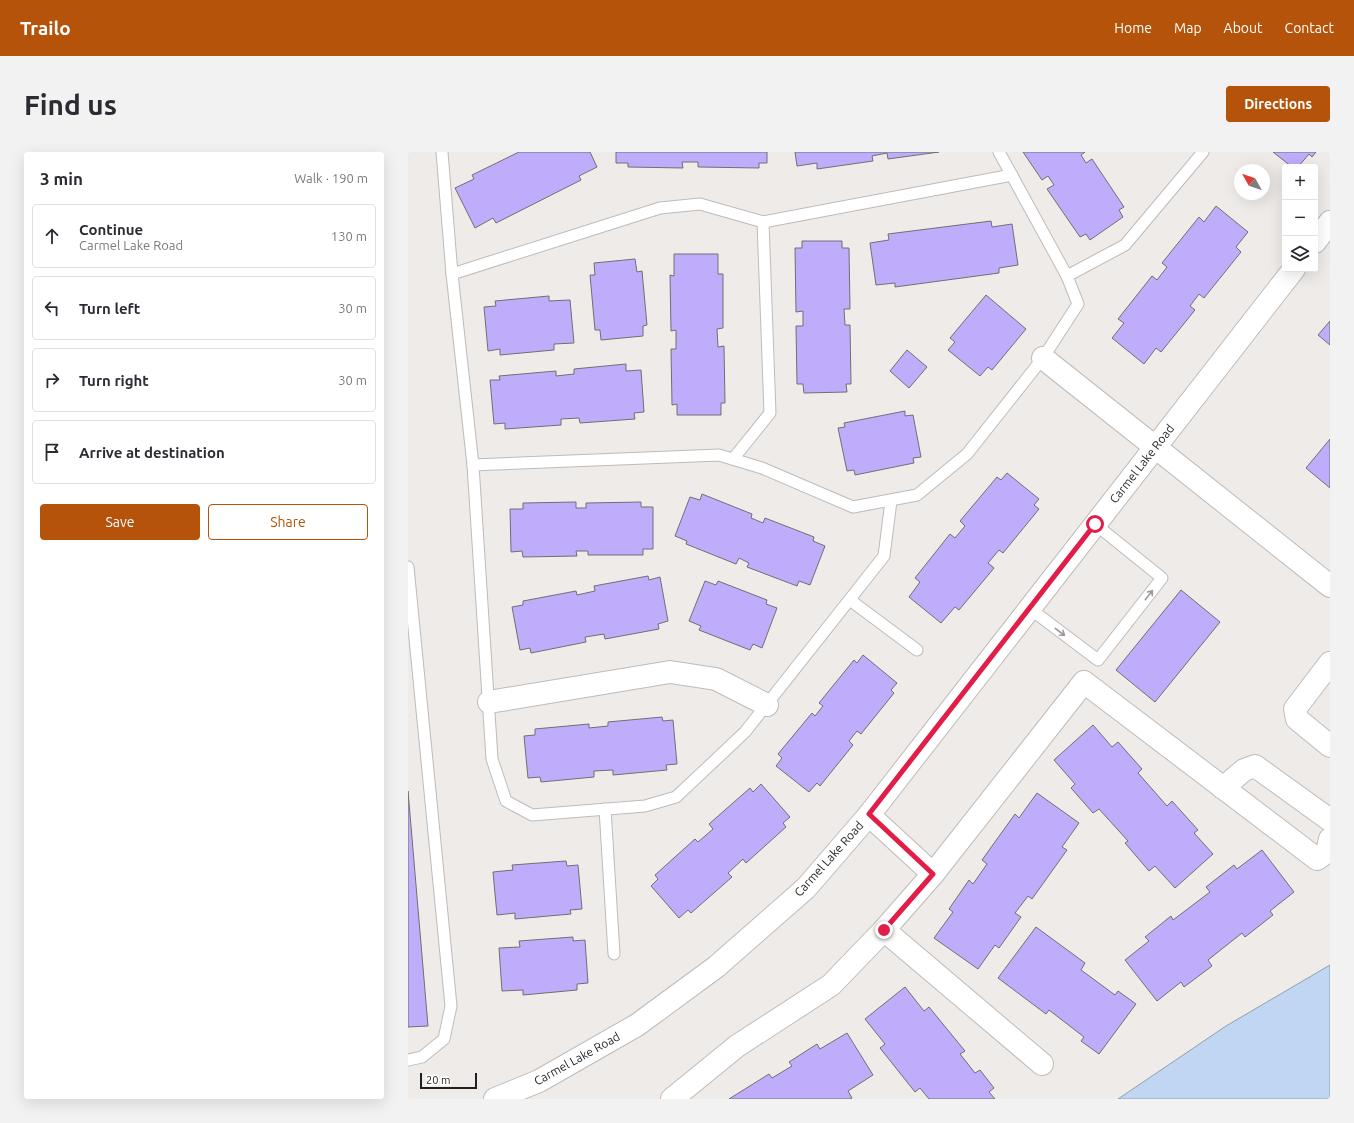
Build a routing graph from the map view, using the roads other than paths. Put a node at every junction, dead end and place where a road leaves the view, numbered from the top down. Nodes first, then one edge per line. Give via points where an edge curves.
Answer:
1 (442, 152) edge
2 (999, 152) edge
3 (1203, 152) edge
4 (1012, 175) junction
5 (763, 222) junction
6 (1330, 222) edge
7 (1318, 238) edge
8 (1292, 272) edge
9 (452, 274) junction
10 (1067, 276) junction
11 (1043, 358) junction
12 (1155, 446) junction
13 (734, 460) junction
14 (473, 465) junction
15 (891, 500) junction
16 (1095, 524) junction
17 (408, 567) edge
18 (1330, 586) edge
19 (850, 600) junction
20 (1029, 608) junction
21 (918, 650) dead end
22 (1330, 663) edge
23 (489, 702) junction
24 (767, 705) junction
25 (1330, 746) edge
26 (1223, 788) junction
27 (605, 809) junction
28 (869, 814) junction
29 (1330, 820) edge
30 (1330, 840) edge
31 (933, 874) junction
32 (884, 930) junction
33 (614, 954) dead end
34 (408, 1060) edge
35 (1042, 1064) dead end
36 (495, 1099) edge
37 (672, 1099) edge

1 - 9 lane
2 - 4 lane
3 - 10 lane via 1125,244
4 - 5 lane
4 - 10 lane
5 - 9 lane via 700,204 660,208
5 - 13 lane via 770,413
6 - 7 street
8 - 12 street, Carmel Lake Road
9 - 14 lane
10 - 11 lane via 1078,304
11 - 12 street
11 - 15 lane via 967,454 917,495
12 - 16 street, Carmel Lake Road
12 - 18 street
13 - 14 lane via 719,455
13 - 15 lane via 762,468 853,507
14 - 23 lane
15 - 19 lane via 884,556
16 - 20 street, Carmel Lake Road
20 -> 16 lane via 1098,660 1158,584 1162,578
17 - 34 lane via 451,1006 444,1039 422,1057
19 - 21 lane
19 - 24 lane
20 - 28 street, Carmel Lake Road
22 - 25 street via 1295,709 1297,718
23 - 24 street via 670,672 716,679
23 - 27 lane via 492,759 506,801 532,815
24 - 27 lane via 745,732 676,797 645,806
26 - 29 street via 1244,770 1254,766
26 - 30 street via 1317,859 1327,852
26 - 31 street via 1084,682
27 - 33 lane
28 - 31 street
28 - 36 street, Carmel Lake Road via 806,888 716,967 637,1026 539,1081
31 - 32 street
32 - 35 street
32 - 37 street via 831,985 737,1046

